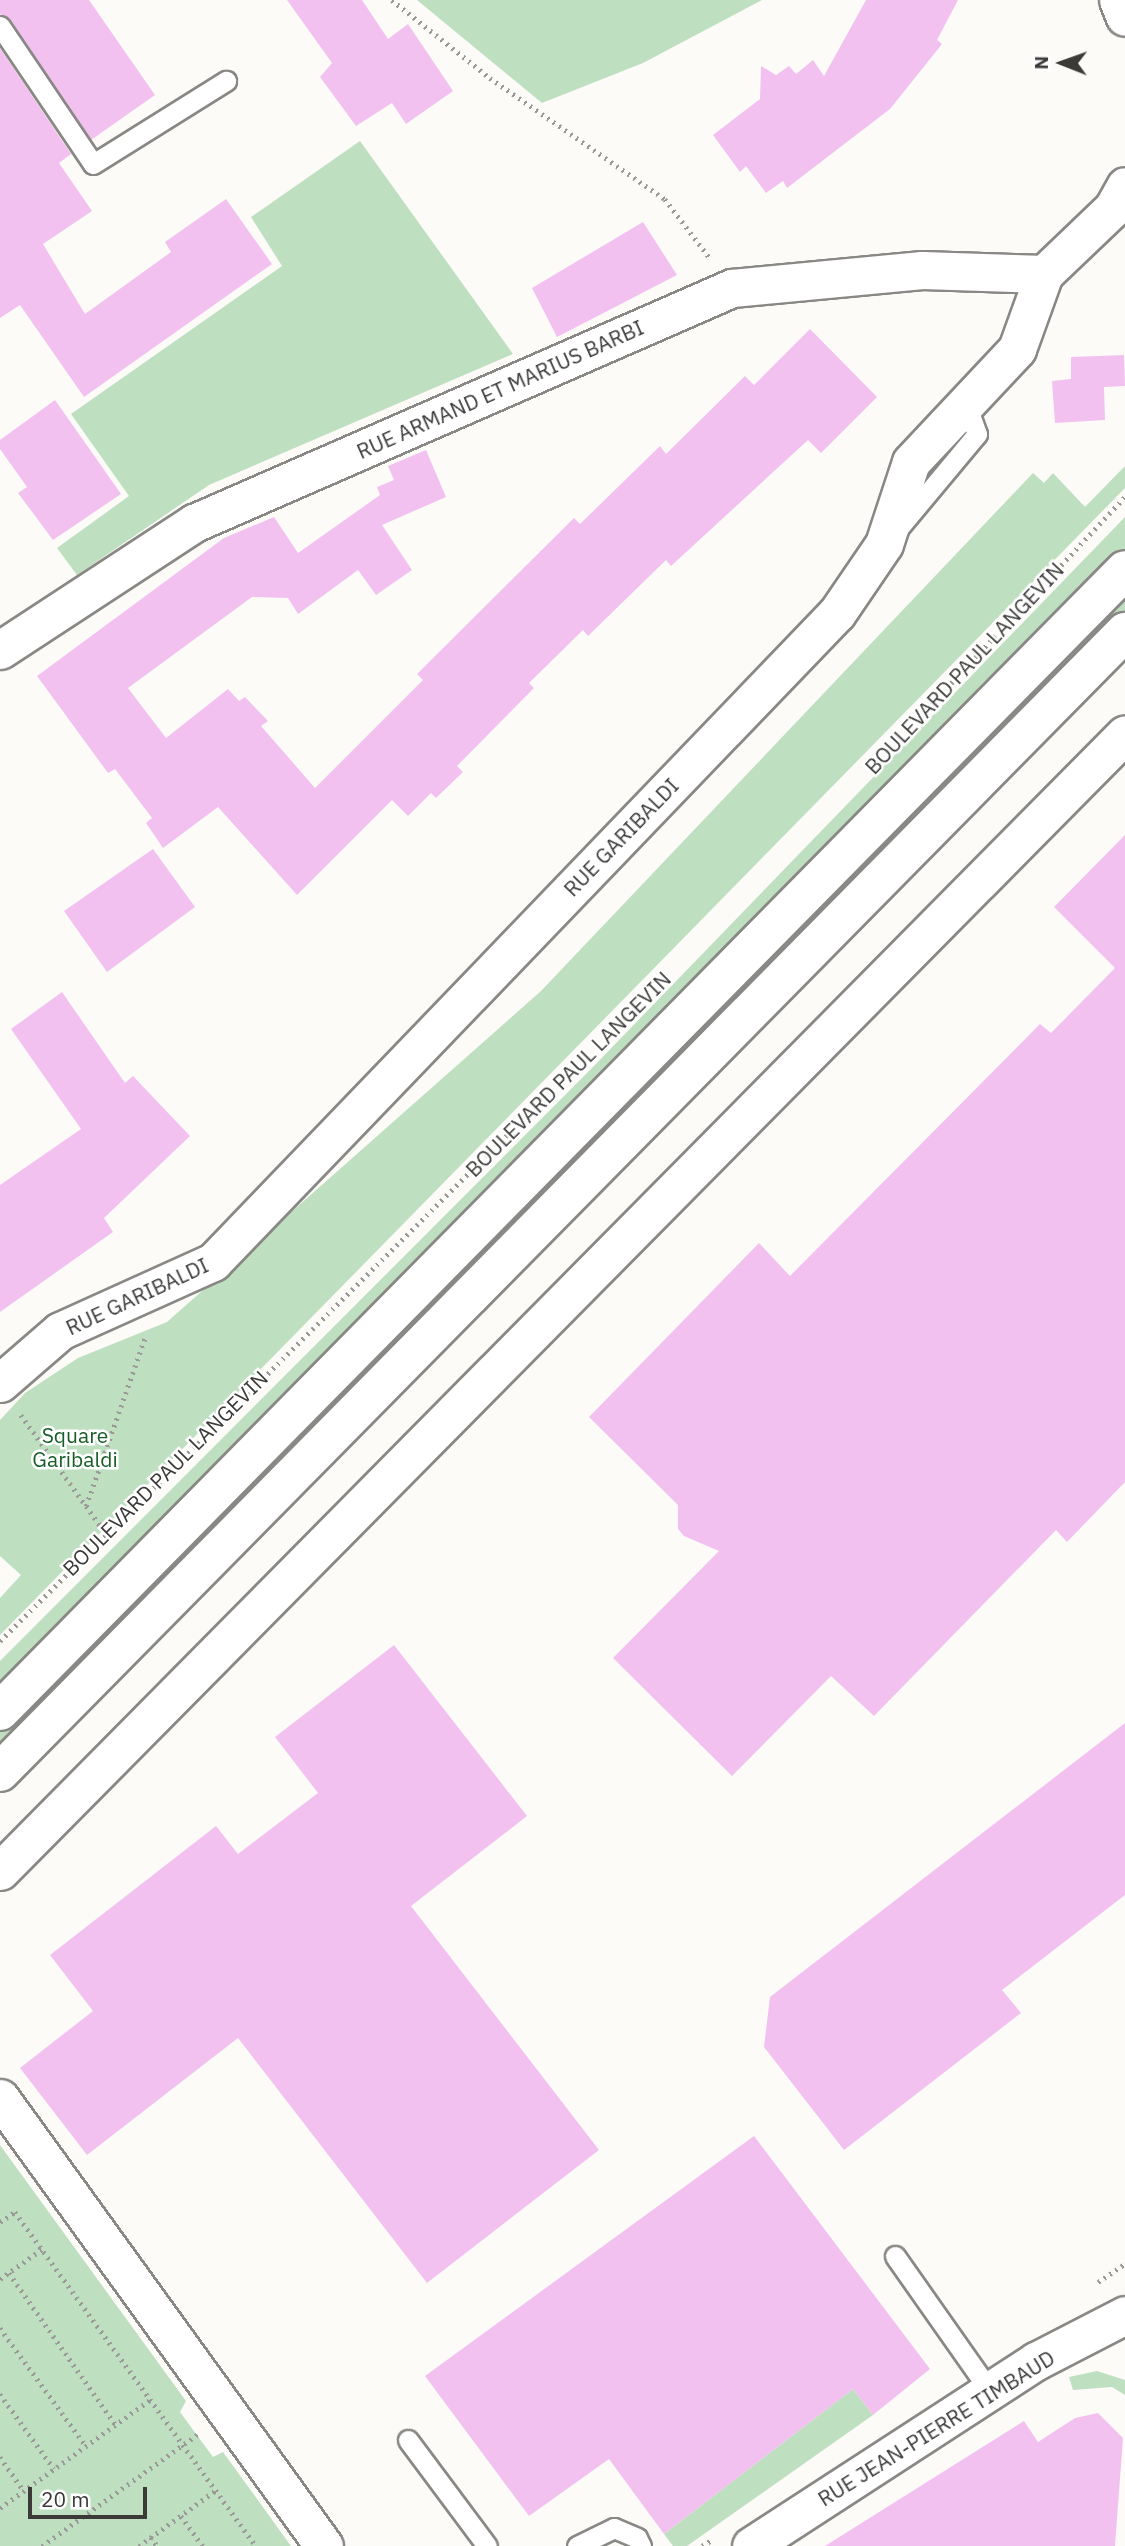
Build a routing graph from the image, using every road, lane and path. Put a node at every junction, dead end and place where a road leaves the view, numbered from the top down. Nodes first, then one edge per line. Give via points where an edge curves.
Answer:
1 (392, 0) edge
2 (1118, 0) edge
3 (1125, 17) edge
4 (0, 26) edge
5 (226, 81) dead end
6 (1125, 186) edge
7 (1044, 274) junction
8 (732, 288) junction
9 (1125, 497) edge
10 (1125, 570) edge
11 (1125, 632) edge
12 (0, 650) edge
13 (911, 726) dead end
14 (1125, 734) edge
15 (551, 1091) dead end
16 (137, 1298) junction
17 (8, 1395) edge
18 (86, 1506) junction
19 (104, 1531) junction
20 (0, 1641) edge
21 (0, 1711) edge
22 (0, 1772) edge
23 (0, 1871) edge
24 (0, 2098) edge
25 (0, 2222) edge
26 (42, 2249) junction
27 (895, 2256) dead end
28 (9, 2273) junction
29 (0, 2279) edge
30 (1125, 2315) edge
31 (0, 2328) edge
32 (990, 2391) junction
33 (0, 2394) edge
34 (150, 2400) junction
35 (116, 2425) junction
36 (205, 2430) dead end
37 (408, 2440) dead end
38 (183, 2444) junction
39 (86, 2446) junction
40 (0, 2458) edge
41 (54, 2469) junction
42 (216, 2490) junction
43 (24, 2491) junction
44 (0, 2508) edge
45 (181, 2515) junction
46 (151, 2537) junction
47 (43, 2546) edge
48 (139, 2546) edge
49 (157, 2546) edge
50 (203, 2546) edge
51 (256, 2546) edge
52 (324, 2546) edge
53 (486, 2546) edge
54 (577, 2546) edge
55 (641, 2546) edge
56 (751, 2546) edge

1 - 8 path via 490,78 665,199
2 - 3 street
4 - 5 lane via 93,164
6 - 7 street, RUE GARIBALDI via 1113,208
7 - 8 street, RUE ARMAND ET MARIUS BARBI via 922,270
7 - 16 street, RUE GARIBALDI via 1017,349 911,461 884,544 837,613 440,1020 213,1262
8 - 12 street, RUE ARMAND ET MARIUS BARBI via 194,523
9 - 13 path, BOULEVARD PAUL LANGEVIN
10 - 21 main road, BOULEVARD PAUL LANGEVIN
11 - 22 main road
14 - 23 street
15 - 19 path, BOULEVARD PAUL LANGEVIN
16 - 17 street, RUE GARIBALDI via 60,1331
16 - 18 path via 152,1320
17 - 18 path
18 - 19 path
19 - 20 path, BOULEVARD PAUL LANGEVIN
24 - 52 street
25 - 26 path via 15,2212
26 - 28 path
26 - 34 path
27 - 32 lane
28 - 29 path
28 - 35 path
30 - 32 street, RUE JEAN-PIERRE TIMBAUD
31 - 39 path
32 - 56 street, RUE JEAN-PIERRE TIMBAUD
33 - 41 path
34 - 35 path
34 - 38 path
35 - 39 path
36 - 38 path
37 - 53 lane
38 - 42 path
38 - 47 path
39 - 41 path
40 - 43 path
41 - 43 path
42 - 45 path
42 - 51 path
43 - 44 path
45 - 46 path
45 - 50 path
46 - 48 path
46 - 49 path
54 - 55 lane via 614,2528 637,2538

